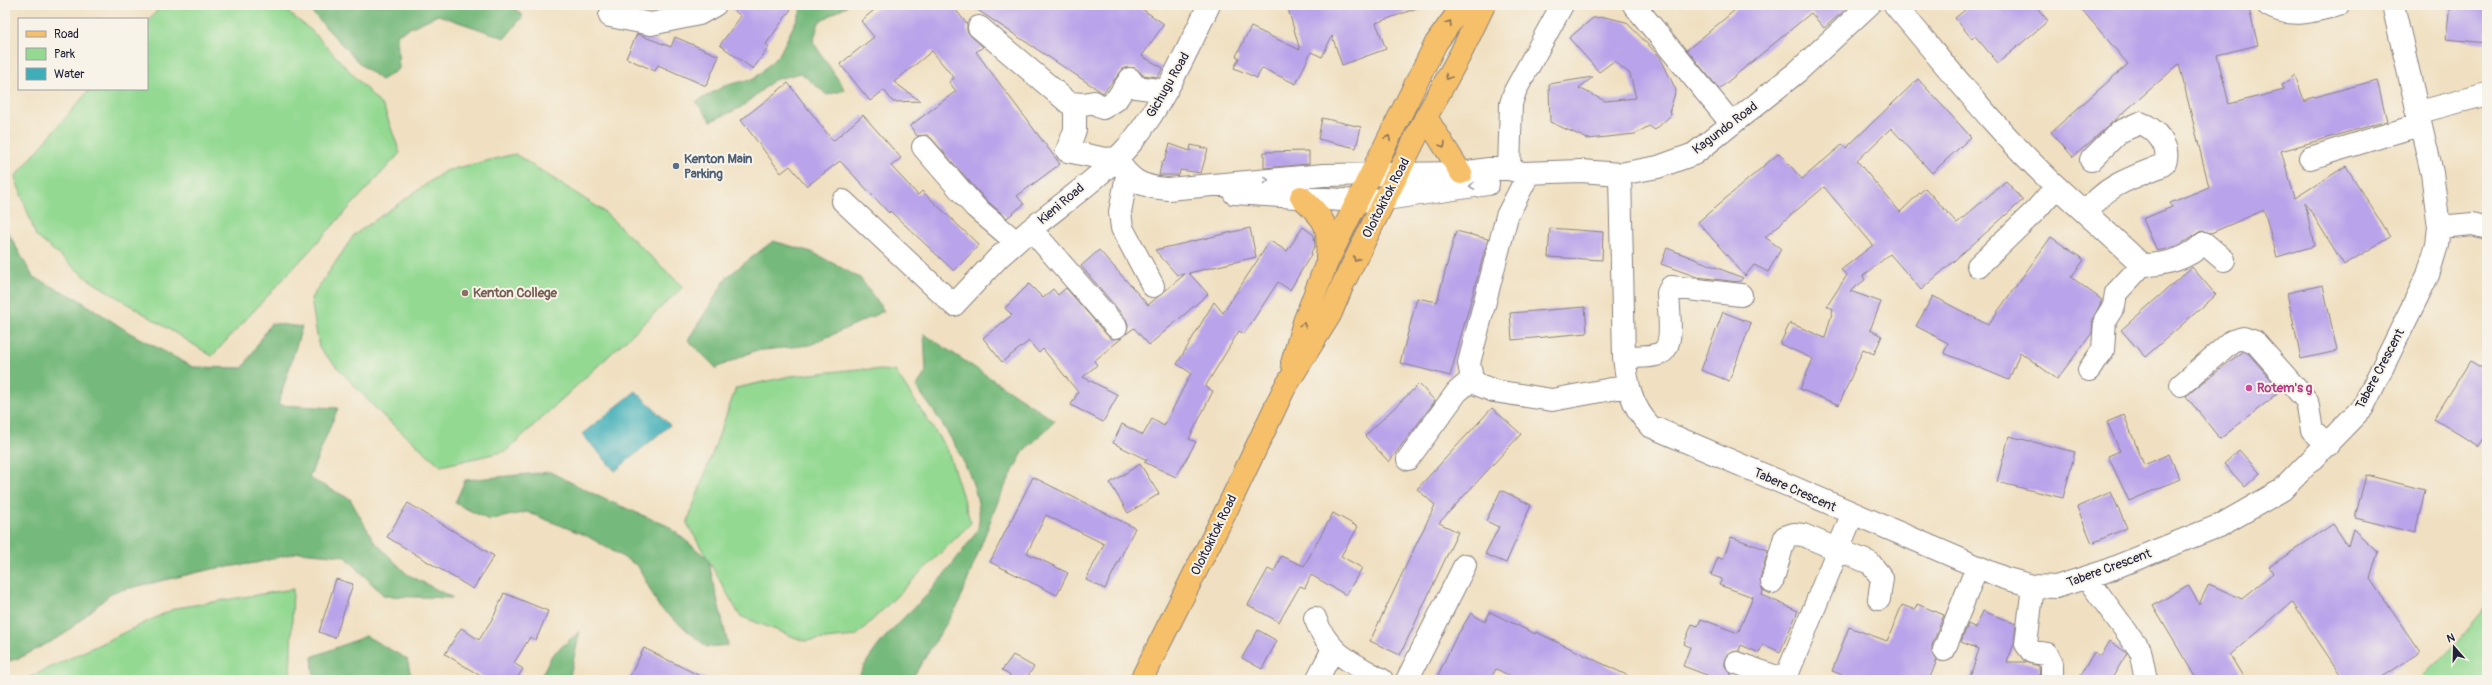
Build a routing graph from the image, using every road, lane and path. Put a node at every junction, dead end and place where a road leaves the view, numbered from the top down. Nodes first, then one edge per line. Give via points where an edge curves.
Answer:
1 (715, 5) edge
2 (1209, 5) edge
3 (1463, 5) edge
4 (1484, 5) edge
5 (1562, 5) edge
6 (1634, 5) edge
7 (1869, 5) edge
8 (1895, 5) edge
9 (2268, 5) edge
10 (2338, 5) edge
11 (2393, 5) edge
12 (610, 16) dead end
13 (979, 27) dead end
14 (1166, 91) junction
15 (2487, 94) edge
16 (1075, 105) junction
17 (1426, 117) junction
18 (2418, 119) junction
19 (1732, 124) junction
20 (923, 147) dead end
21 (2310, 158) dead end
22 (2092, 160) dead end
23 (1122, 166) junction
24 (1520, 172) junction
25 (1461, 173) junction
26 (1372, 174) junction
27 (1398, 174) junction
28 (1620, 174) junction
29 (1200, 187) junction
30 (2056, 187) junction
31 (1301, 197) junction
32 (1386, 199) junction
33 (843, 200) dead end
34 (1357, 201) junction
35 (2087, 212) junction
36 (2439, 227) junction
37 (2487, 228) edge
38 (1024, 236) junction
39 (2224, 260) dead end
40 (1327, 262) junction
41 (2142, 265) junction
42 (1978, 266) dead end
43 (1153, 286) dead end
44 (1741, 295) dead end
45 (1116, 327) dead end
46 (1624, 357) junction
47 (2089, 370) dead end
48 (1472, 379) junction
49 (2181, 385) dead end
50 (1628, 386) junction
51 (1284, 389) junction
52 (2328, 445) junction
53 (1408, 459) dead end
54 (1852, 515) junction
55 (1838, 548) junction
56 (1465, 565) dead end
57 (1977, 567) junction
58 (2087, 578) junction
59 (1772, 582) dead end
60 (2033, 586) junction
61 (1879, 599) dead end
62 (1315, 618) dead end
63 (1333, 649) junction
64 (1944, 650) dead end
65 (1737, 663) dead end
66 (1141, 680) edge
67 (1317, 680) edge
68 (1382, 680) edge
69 (1407, 680) edge
70 (1785, 680) edge
71 (2052, 680) edge
72 (2146, 680) edge

1 - 12 street via 699,14 651,24
2 - 14 street, Gichugu Road
26 -> 3 main road, Oloitokitok Road via 1436,43
4 -> 17 main road, Oloitokitok Road via 1462,53
5 - 24 street via 1511,104
6 - 19 street
7 - 19 street, Kagundo Road via 1797,72
8 - 30 street via 1990,116
9 - 10 street via 2277,11 2294,14
11 - 18 street, Tabere Crescent
13 - 16 street via 1065,101
14 - 16 street via 1136,87 1130,79 1116,100 1103,108 1094,102
14 - 23 street, Gichugu Road
15 - 18 street
16 - 23 street via 1075,130 1067,150 1106,159
17 -> 25 main road
17 - 27 main road, Oloitokitok Road
18 - 21 street
18 - 36 street, Tabere Crescent via 2432,173
19 - 28 street, Kagundo Road via 1694,154 1658,168
20 - 38 street via 975,207
22 - 35 street via 2119,132 2140,123 2157,134 2167,153 2165,163 2161,166 2106,191
23 - 29 street via 1142,184 1154,188
23 - 38 street, Kieni Road
23 - 43 street via 1122,228
24 - 25 street, Kagundo Road via 1487,169
24 - 28 street, Kagundo Road via 1581,171
24 -> 32 street, Kagundo Road via 1510,180
24 - 48 street via 1495,257 1469,363
25 - 27 street, Kagundo Road
26 - 27 street
29 -> 26 street via 1324,175
26 - 34 main road, Oloitokitok Road
27 - 32 main road, Oloitokitok Road
28 - 46 street, Tabere Crescent
29 - 31 street via 1242,195
30 - 35 street
30 - 42 street
31 - 34 street
31 - 40 main road via 1325,223 1329,239
32 - 34 street
32 -> 51 main road, Oloitokitok Road via 1330,315
33 - 38 street via 954,305
34 - 40 main road, Oloitokitok Road
35 - 41 street
36 - 37 street via 2473,224
36 - 52 street, Tabere Crescent via 2437,245 2428,275 2363,407
38 - 45 street, Kieni Road
39 - 41 street via 2204,242 2197,250 2177,259 2160,265
51 -> 40 main road, Oloitokitok Road via 1304,322
41 - 47 street via 2116,294 2114,306 2105,320 2103,350
44 - 46 street via 1671,287 1668,293 1670,343 1665,350 1654,356
46 - 50 street, Tabere Crescent
48 - 50 street via 1494,391 1552,400
48 - 53 street via 1457,392
49 - 52 street via 2232,341 2243,338 2255,342 2307,401 2312,430
50 - 54 street, Tabere Crescent via 1640,416 1650,426
51 - 66 main road, Oloitokitok Road
52 - 58 street, Tabere Crescent via 2282,490 2221,525
54 - 55 street
54 - 57 street, Tabere Crescent
55 - 59 street via 1802,535 1786,536
55 - 61 street via 1870,563 1879,572 1882,583
55 - 70 street
56 - 69 street
57 - 60 street, Tabere Crescent
57 - 64 street
58 - 60 street, Tabere Crescent via 2056,587
58 - 72 street via 2140,650
60 - 71 street via 2026,644 2032,652 2047,654 2051,659
62 - 63 street via 1321,634
63 - 67 street
63 - 68 street
65 - 70 street

